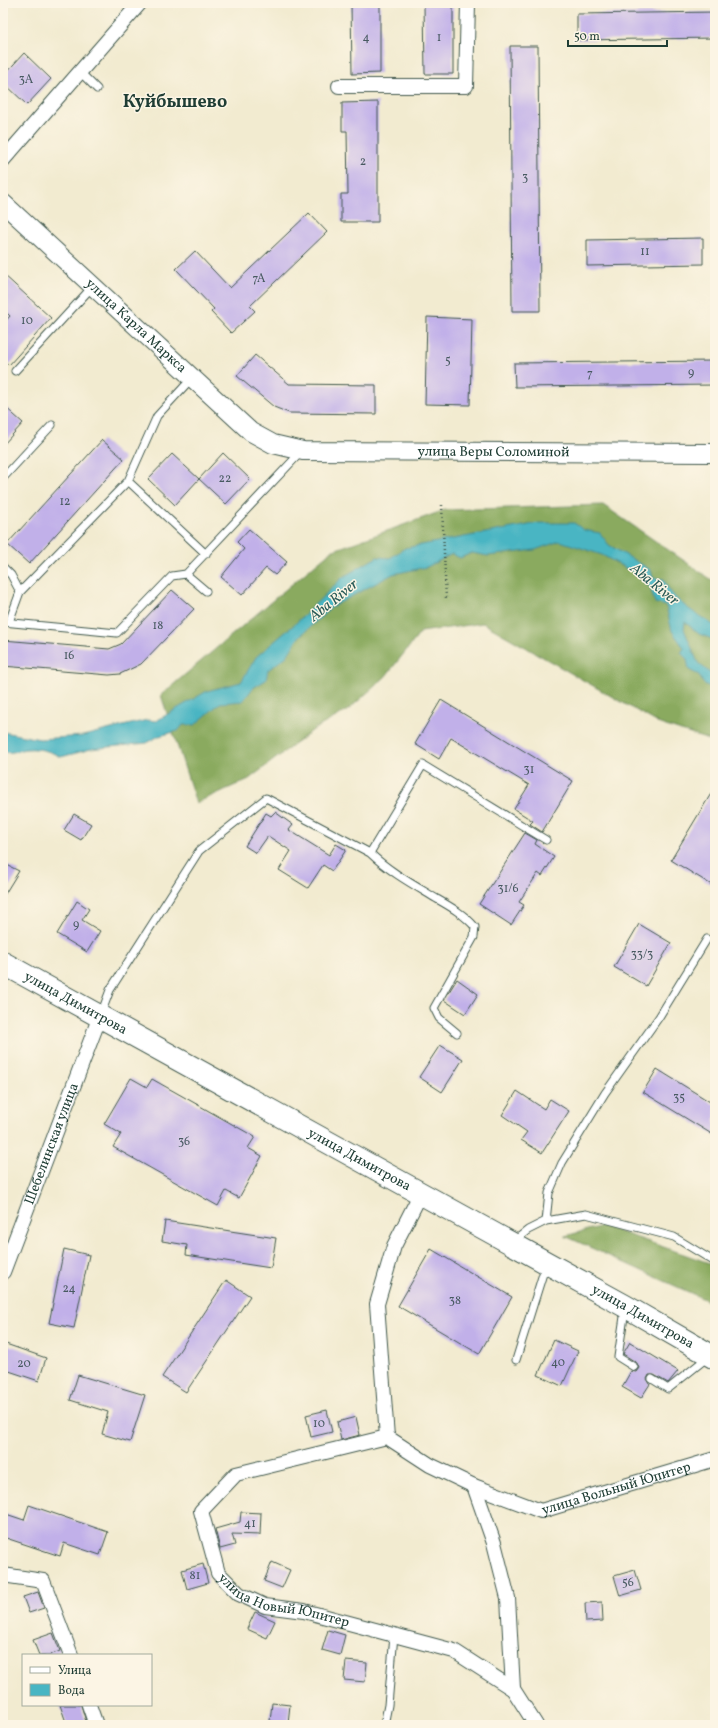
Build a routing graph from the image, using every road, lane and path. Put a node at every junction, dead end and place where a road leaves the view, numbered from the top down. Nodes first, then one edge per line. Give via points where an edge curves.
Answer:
1 (140, 3) edge
2 (468, 3) edge
3 (80, 72) junction
4 (339, 86) dead end
5 (97, 89) dead end
6 (3, 160) edge
7 (3, 203) edge
8 (93, 286) junction
9 (16, 371) dead end
10 (192, 378) junction
11 (52, 425) dead end
12 (273, 444) joint
13 (302, 451) junction
14 (715, 453) edge
15 (3, 478) edge
16 (128, 481) junction
17 (442, 505) dead end
18 (206, 554) junction
19 (3, 567) edge
20 (186, 574) junction
21 (206, 591) dead end
22 (20, 592) junction
23 (446, 599) dead end
24 (6, 622) edge
25 (546, 840) dead end
26 (370, 854) junction
27 (707, 939) dead end
28 (3, 963) edge
29 (100, 1016) junction
30 (457, 1033) dead end
31 (421, 1193) junction
32 (546, 1221) junction
33 (512, 1243) junction
34 (546, 1262) junction
35 (715, 1262) edge
36 (3, 1272) edge
37 (625, 1306) junction
38 (712, 1357) edge
39 (516, 1360) dead end
40 (634, 1367) dead end
41 (652, 1379) dead end
42 (387, 1437) junction
43 (715, 1459) edge
44 (474, 1486) junction
45 (3, 1575) edge
46 (394, 1635) junction
47 (70, 1654) edge
48 (513, 1689) junction
49 (89, 1706) edge
50 (96, 1725) edge
51 (384, 1725) edge
52 (536, 1725) edge

1 - 3 street
2 - 4 street via 466,86
3 - 5 lane
3 - 6 street
7 - 8 street, улица Карла Маркса
8 - 9 lane
8 - 10 street, улица Карла Маркса
10 - 12 street, улица Карла Маркса via 251,432
10 - 16 lane via 157,416
11 - 15 lane
12 - 13 street, улица Веры Соломиной
13 - 14 street, улица Веры Соломиной
13 - 18 lane
16 - 18 lane
16 - 22 lane
17 - 23 path
18 - 20 lane
19 - 22 lane via 11,575
20 - 21 lane
20 - 24 lane via 172,576 116,633
22 - 24 lane
25 - 26 lane via 423,765
26 - 29 lane via 266,798 199,851 110,990
26 - 30 lane via 384,867 456,910 475,927 474,937 434,1008 439,1018
27 - 32 lane via 659,1017 606,1093 562,1163 549,1193
28 - 29 main road, улица Димитрова
29 - 31 main road, улица Димитрова
29 - 36 street, Шебелинская улица
31 - 33 main road, улица Димитрова
31 - 42 street via 394,1246 377,1304
32 - 33 lane via 528,1230
32 - 35 lane via 586,1214 674,1237
33 - 34 main road, улица Димитрова
34 - 37 main road, улица Димитрова
34 - 39 lane
37 - 38 main road, улица Димитрова
37 - 40 lane via 618,1357
38 - 41 lane via 668,1389
42 - 44 street via 430,1465
42 - 46 street, улица Новый Юпитер via 236,1474 201,1511 218,1572 239,1594 265,1606 304,1611
43 - 44 street, улица Вольный Юпитер via 541,1511
44 - 48 street, улица Новый Юпитер via 494,1543 508,1598
45 - 47 street via 43,1581
46 - 48 street, улица Новый Юпитер via 454,1651
46 - 51 lane
48 - 52 street, улица Новый Юпитер
49 - 50 street

